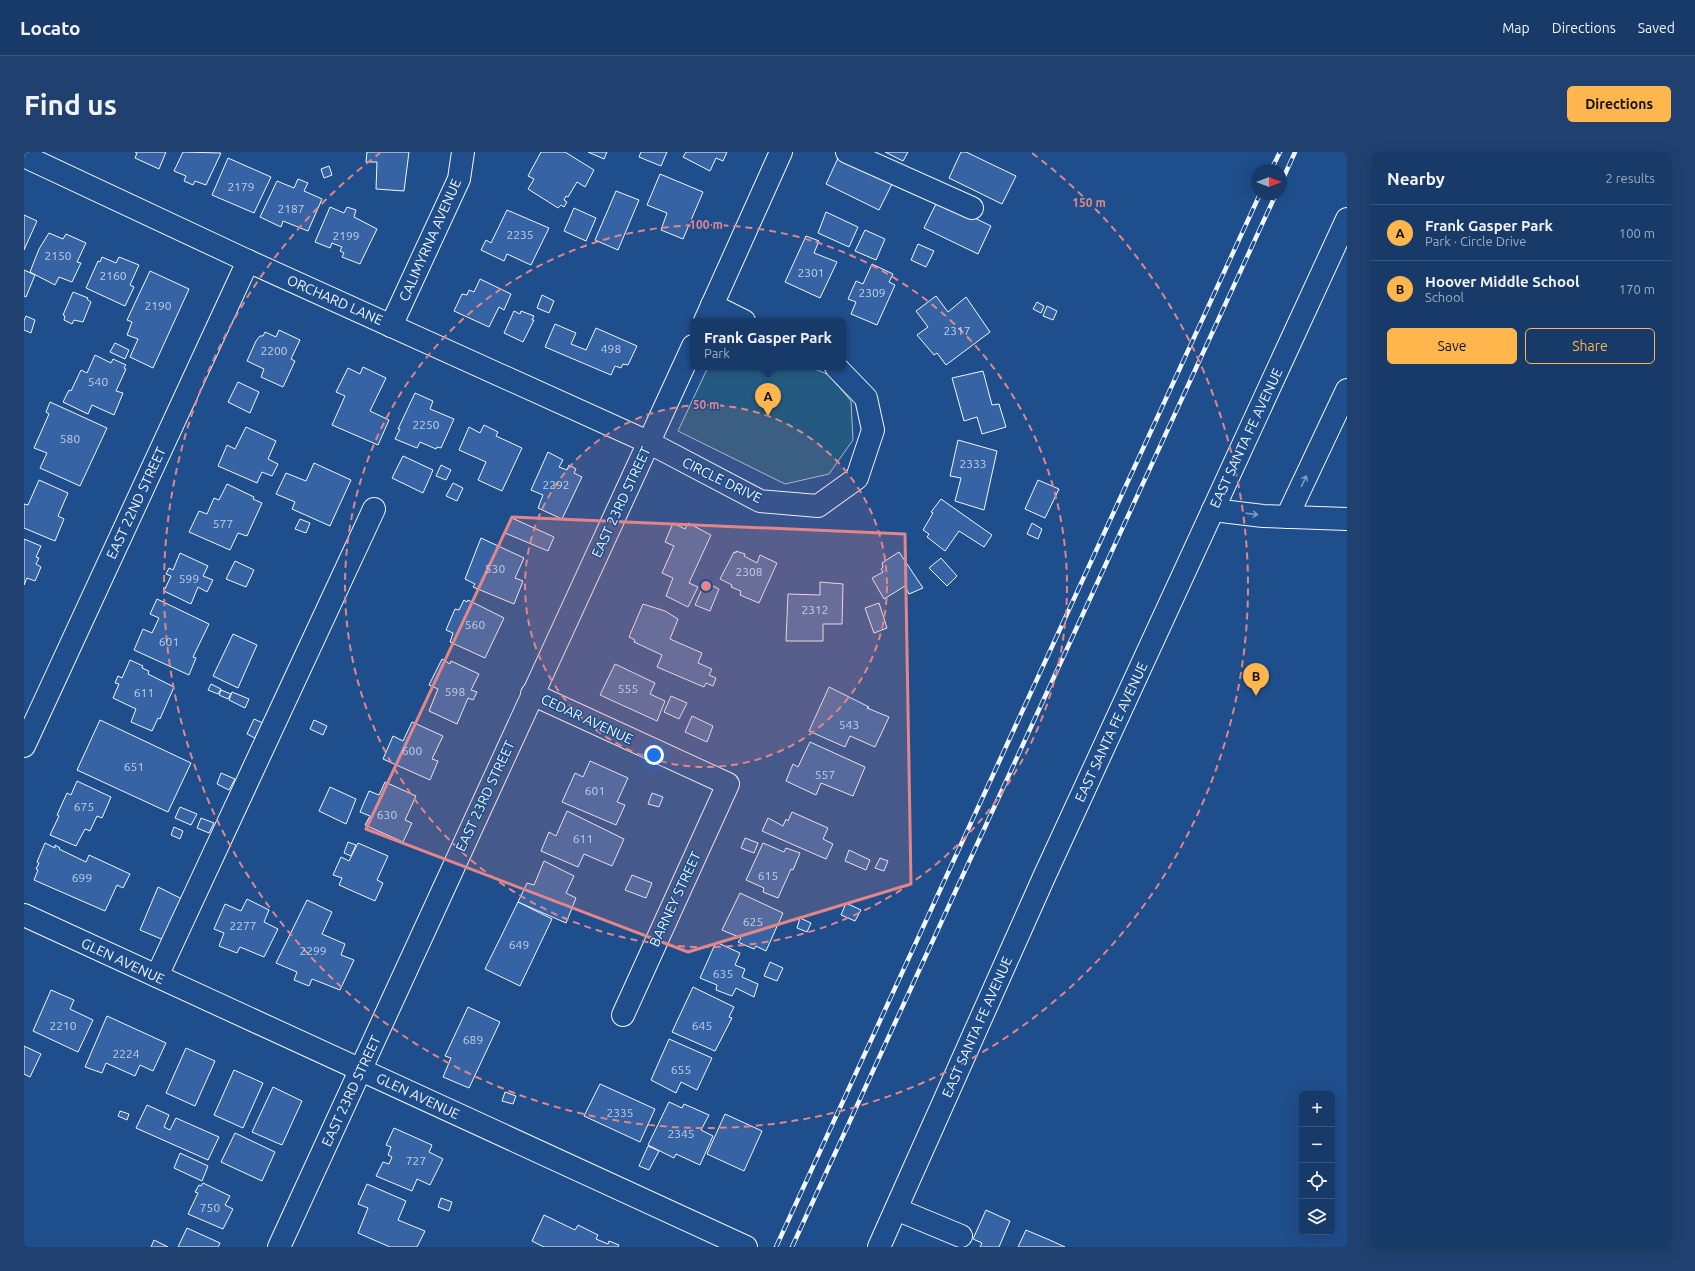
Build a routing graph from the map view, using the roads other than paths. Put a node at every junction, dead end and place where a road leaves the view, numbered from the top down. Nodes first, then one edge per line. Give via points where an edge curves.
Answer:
1 (463, 152) edge
2 (781, 152) edge
3 (847, 152) edge
4 (24, 156) edge
5 (972, 208) dead end
6 (1347, 219) edge
7 (248, 261) junction
8 (708, 313) edge
9 (730, 318) edge
10 (391, 326) junction
11 (690, 352) edge
12 (839, 370) edge
13 (1347, 390) edge
14 (648, 442) junction
15 (374, 509) dead end
16 (1213, 510) junction
17 (1287, 517) junction
18 (1347, 519) edge
19 (532, 694) junction
20 (24, 746) edge
21 (728, 784) joint
22 (24, 916) edge
23 (157, 976) junction
24 (622, 1015) dead end
25 (360, 1070) junction
26 (896, 1209) junction
27 (961, 1236) dead end
28 (279, 1247) edge
29 (746, 1247) edge
30 (879, 1247) edge

1 - 10 street, CALIMYRNA AVENUE via 459,179
2 - 8 street
3 - 5 street
4 - 7 street, ORCHARD LANE
6 - 16 street, EAST SANTA FE AVENUE
7 - 10 street, ORCHARD LANE
7 - 20 street, EAST 22ND STREET
8 - 9 street
10 - 14 street, ORCHARD LANE
11 - 14 street, EAST 23RD STREET
12 - 14 street, CIRCLE DRIVE via 866,398 873,430 857,478 818,506 760,501
17 -> 13 street
14 - 19 street, EAST 23RD STREET
15 - 23 street
16 -> 17 street
16 - 26 street, EAST SANTA FE AVENUE via 1044,877
17 - 18 street
19 - 21 street, CEDAR AVENUE
19 - 25 street, EAST 23RD STREET
21 - 24 street, BARNEY STREET
22 - 23 street, GLEN AVENUE
23 - 25 street, GLEN AVENUE
25 - 28 street, EAST 23RD STREET
25 - 29 street, GLEN AVENUE
26 - 27 street
26 - 30 street, EAST SANTA FE AVENUE

